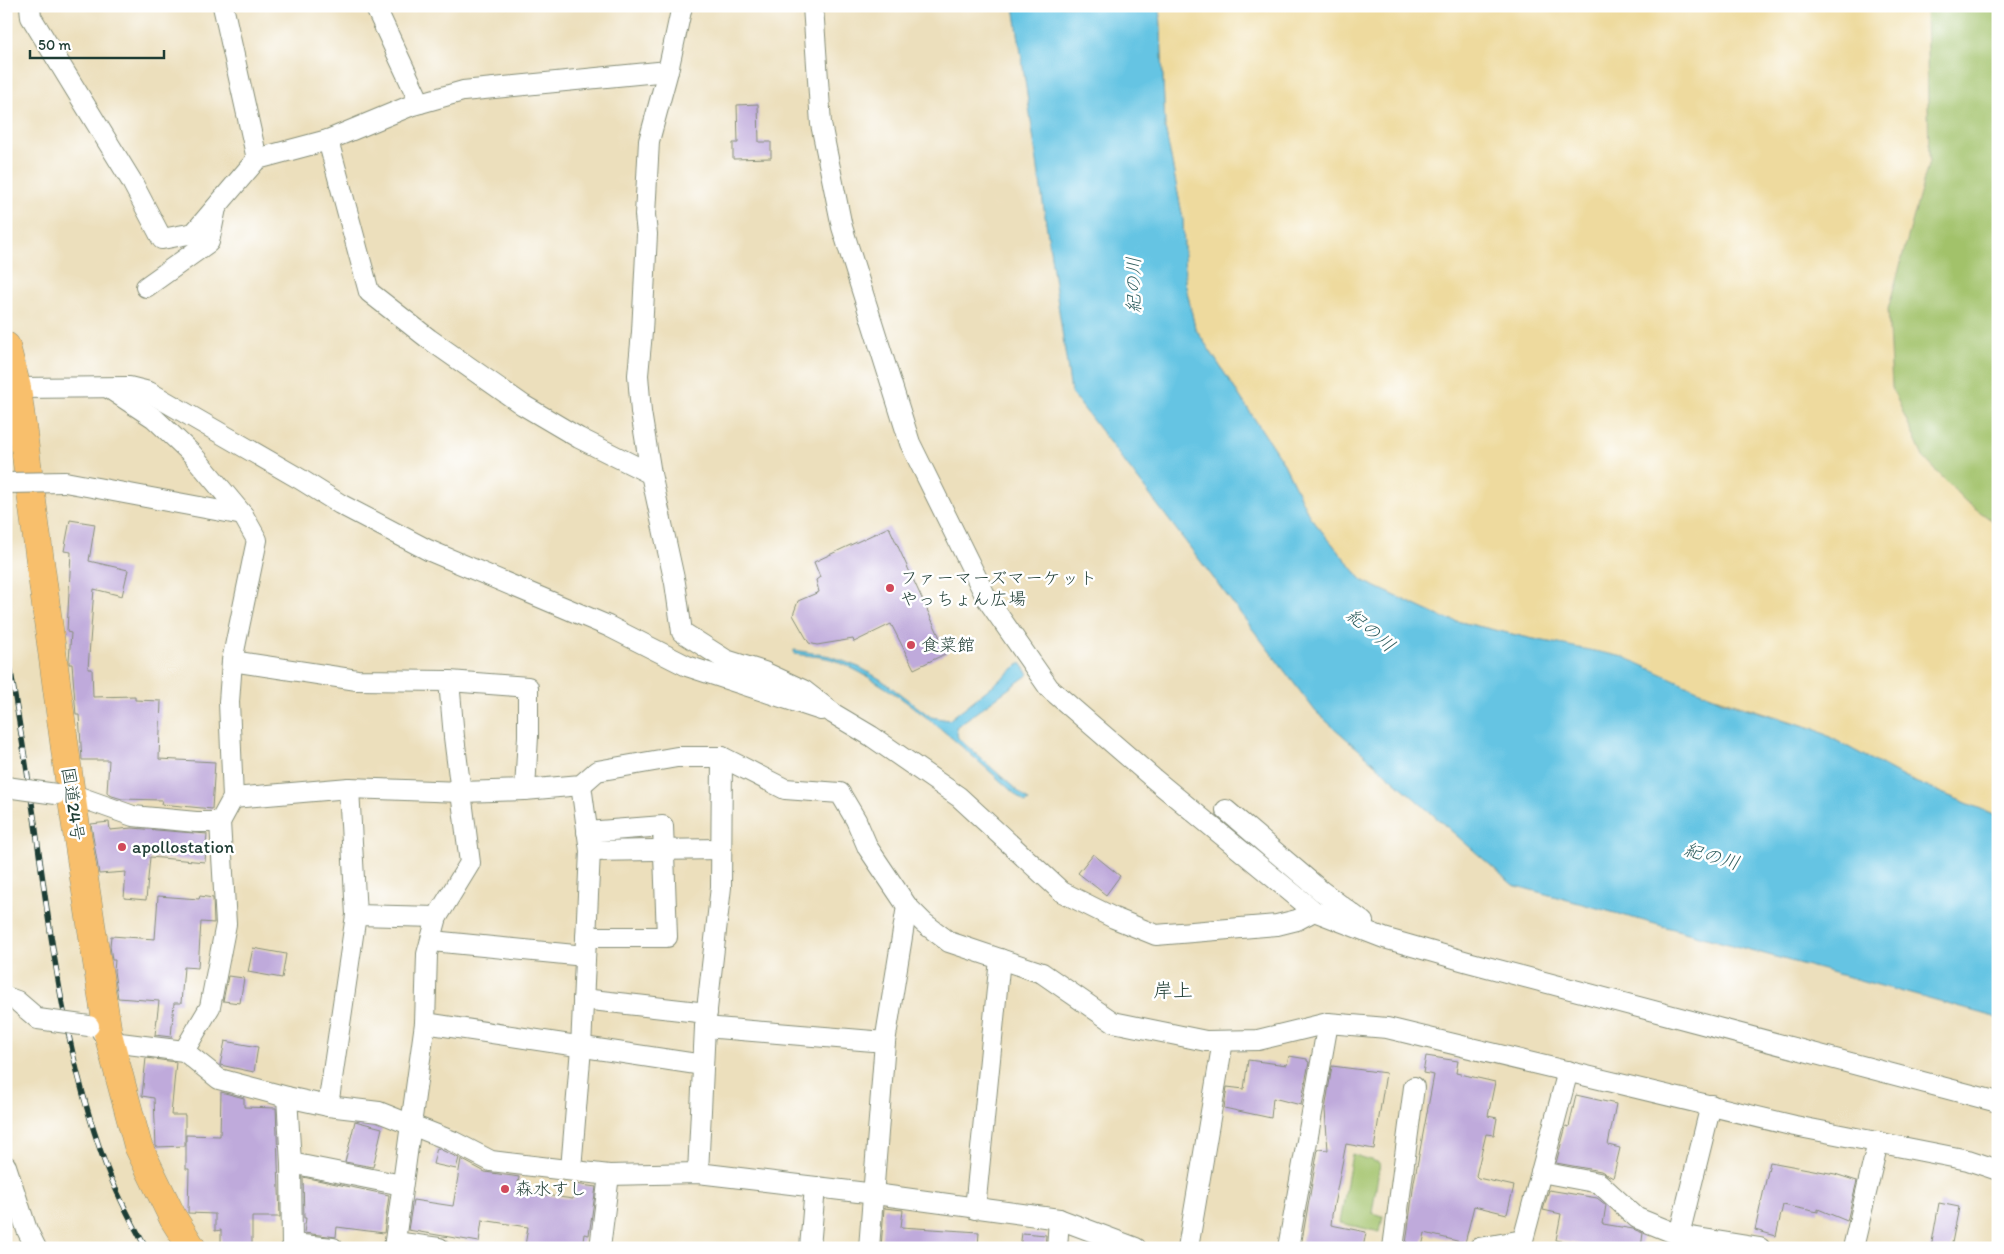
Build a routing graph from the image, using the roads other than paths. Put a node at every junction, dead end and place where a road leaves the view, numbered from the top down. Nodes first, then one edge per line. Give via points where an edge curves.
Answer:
1 (30, 6) edge
2 (223, 6) edge
3 (375, 6) edge
4 (682, 6) edge
5 (813, 6) edge
6 (668, 71) junction
7 (420, 104) junction
8 (328, 140) junction
9 (257, 159) junction
10 (217, 204) junction
11 (146, 288) dead end
12 (6, 346) edge
13 (17, 388) junction
14 (110, 389) junction
15 (651, 474) junction
16 (6, 483) edge
17 (243, 516) junction
18 (232, 661) junction
19 (450, 681) junction
20 (834, 714) junction
21 (722, 757) junction
22 (581, 785) junction
23 (6, 787) edge
24 (349, 788) junction
25 (525, 790) junction
26 (461, 792) junction
27 (63, 794) junction
28 (234, 798) junction
29 (1226, 810) dead end
30 (220, 822) junction
31 (588, 842) junction
32 (721, 849) junction
33 (665, 850) junction
34 (907, 906) junction
35 (1314, 911) junction
36 (356, 915) junction
37 (437, 917) junction
38 (1384, 938) junction
39 (432, 941) junction
40 (585, 947) junction
41 (1000, 958) junction
42 (6, 997) edge
43 (583, 999) junction
44 (706, 1020) junction
45 (425, 1023) junction
46 (1328, 1023) junction
47 (98, 1030) junction
48 (1223, 1041) junction
49 (885, 1042) junction
50 (581, 1048) junction
51 (184, 1051) junction
52 (703, 1066) junction
53 (1568, 1071) junction
54 (1414, 1087) dead end
55 (286, 1097) junction
56 (1998, 1102) edge
57 (1711, 1105) junction
58 (328, 1106) junction
59 (411, 1124) junction
60 (1878, 1142) junction
61 (291, 1163) junction
62 (6, 1166) edge
63 (570, 1169) junction
64 (1998, 1170) edge
65 (1541, 1172) junction
66 (698, 1173) junction
67 (609, 1175) junction
68 (402, 1185) junction
69 (815, 1187) junction
70 (874, 1194) junction
71 (975, 1209) junction
72 (1060, 1220) junction
73 (1679, 1241) edge
74 (1523, 1244) edge
75 (395, 1245) edge
76 (292, 1246) edge
77 (36, 1248) edge
78 (192, 1248) edge
79 (333, 1248) edge
80 (439, 1248) edge
81 (603, 1248) edge
82 (810, 1248) edge
83 (869, 1248) edge
84 (1057, 1248) edge
85 (1136, 1248) edge
86 (1188, 1248) edge
87 (1288, 1248) edge
88 (1393, 1248) edge
89 (1480, 1248) edge
90 (1760, 1248) edge
91 (1853, 1248) edge

1 - 10 street via 31,17 131,180 162,239 194,233
2 - 9 street
3 - 7 street
4 - 6 street
5 - 35 street via 821,124 842,227 910,444 986,599 1049,688
6 - 7 street via 464,91
6 - 15 street via 648,141 647,234 638,375
7 - 8 street
8 - 9 street
8 - 15 street via 369,292 523,405
9 - 10 street
10 - 11 street via 210,242
12 - 13 highway, 国道24号
13 - 14 street via 91,386
13 - 27 highway, 国道24号
14 - 17 street via 154,418 192,454
14 - 20 street via 129,387 148,392 340,504 428,550 608,626 687,666
15 - 20 street via 675,583 682,632 726,660 764,672 803,690
16 - 17 street, bridge via 65,482
17 - 18 street via 257,540
18 - 19 street via 357,680
18 - 28 street via 229,702
19 - 25 street via 528,687
19 - 26 street
20 - 35 street via 959,797 1062,892 1114,918 1156,935 1277,925
21 - 22 street via 677,757 598,771
21 - 32 street
21 - 34 street via 785,789 840,794 868,848
22 - 25 street
22 - 31 street
23 - 27 street, bridge
24 - 26 street
24 - 28 street
24 - 36 street
25 - 26 street
26 - 37 street via 470,864
27 - 30 street via 133,816
27 - 47 highway, 国道24号
28 - 30 street
29 - 38 street via 1320,890
30 - 51 street via 226,924 210,1006
31 - 33 street via 664,826
31 - 40 street
32 - 33 street
32 - 44 street via 721,887
33 - 40 street via 667,938
34 - 41 street via 949,942
34 - 49 street
35 - 38 street
36 - 37 street
36 - 58 street
37 - 39 street
38 - 56 street via 1500,972
39 - 40 street
39 - 45 street via 428,954
40 - 43 street
41 - 48 street via 1042,972 1113,1022 1206,1041
41 - 71 street
42 - 47 street, bridge via 18,1001 38,1019
43 - 44 street
43 - 50 street
44 - 49 street
44 - 52 street
45 - 50 street
45 - 59 street
46 - 48 street via 1258,1040
46 - 53 street via 1387,1028
46 - 87 street
47 - 51 street via 120,1043
47 - 78 highway, 国道24号 via 138,1146 173,1218
48 - 86 street
49 - 70 street
50 - 52 street
50 - 63 street
51 - 55 street via 219,1079
52 - 66 street
53 - 57 street
53 - 65 street
54 - 88 street
55 - 58 street
55 - 61 street
57 - 60 street
57 - 73 street
58 - 59 street via 379,1112
59 - 63 street via 491,1161
59 - 68 street
60 - 64 street via 1968,1160
60 - 91 street
61 - 68 street
61 - 76 street
62 - 77 street
63 - 67 street
65 - 73 street via 1600,1183 1637,1218
65 - 74 street
66 - 67 street
66 - 69 street
67 - 81 street
68 - 75 street
69 - 70 street
69 - 82 street
70 - 71 street
70 - 83 street
71 - 72 street
72 - 84 street
72 - 85 street
73 - 90 street
74 - 89 street
75 - 80 street
76 - 79 street

